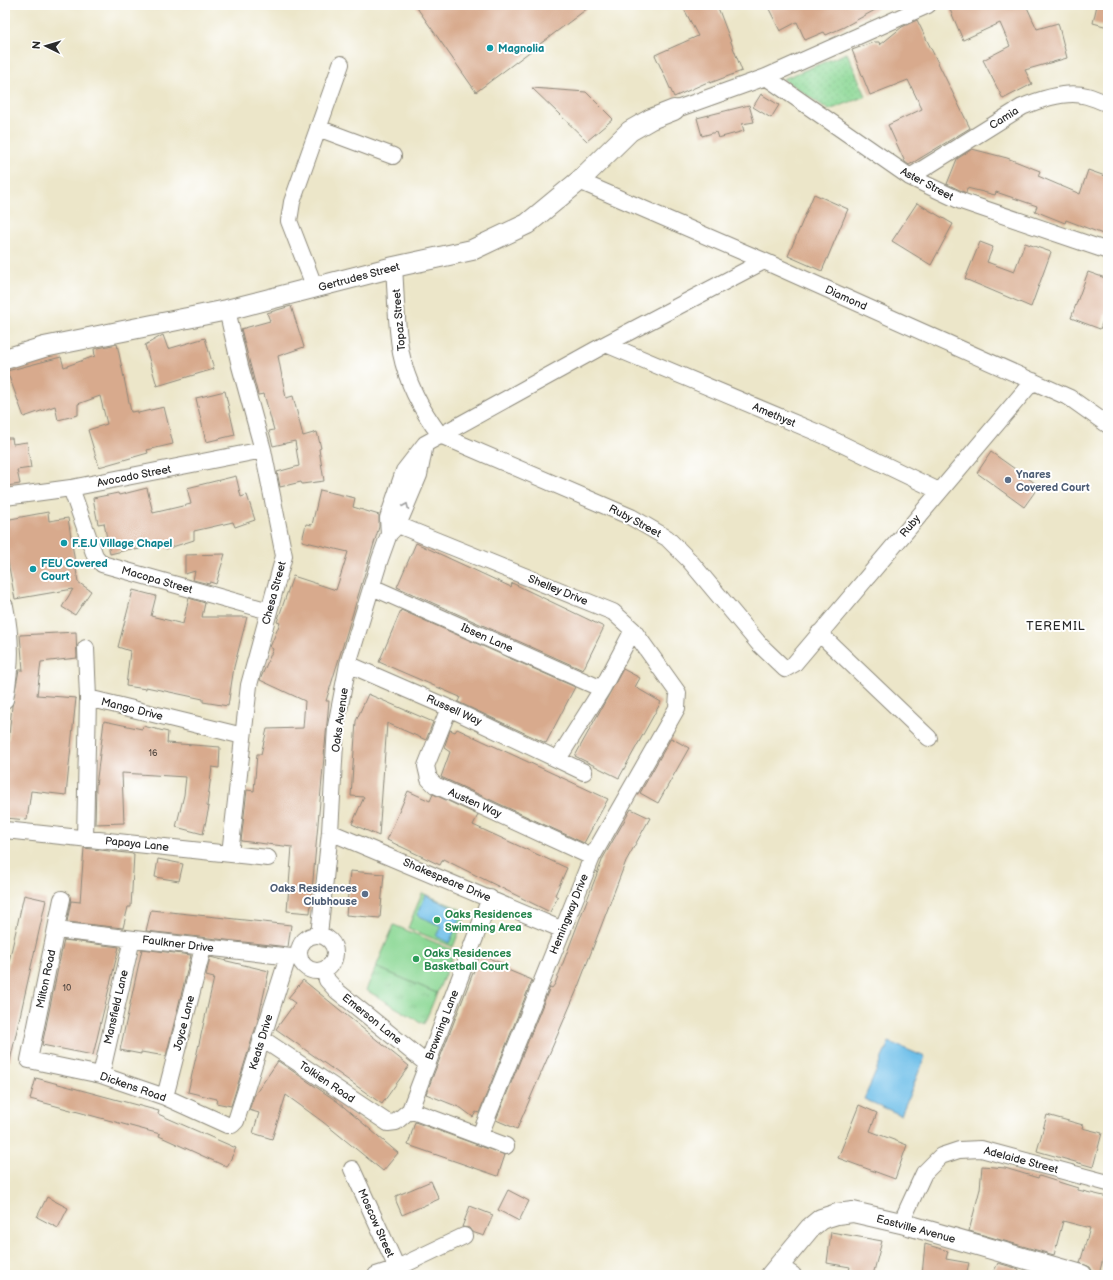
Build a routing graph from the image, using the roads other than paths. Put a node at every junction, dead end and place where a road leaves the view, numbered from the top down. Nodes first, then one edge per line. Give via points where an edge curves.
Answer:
1 (924, 6) edge
2 (341, 64) dead end
3 (766, 77) junction
4 (1108, 104) edge
5 (674, 110) joint
6 (318, 128) junction
7 (394, 156) dead end
8 (910, 177) junction
9 (579, 181) junction
10 (1108, 251) edge
11 (764, 261) junction
12 (394, 267) junction
13 (315, 288) junction
14 (227, 310) junction
15 (606, 344) junction
16 (5, 359) edge
17 (1033, 381) junction
18 (1108, 425) edge
19 (440, 435) junction
20 (263, 450) junction
21 (71, 488) junction
22 (939, 491) junction
23 (5, 497) edge
24 (394, 529) junction
25 (372, 587) junction
26 (5, 606) edge
27 (269, 611) junction
28 (633, 630) junction
29 (819, 633) junction
30 (86, 648) dead end
31 (348, 664) junction
32 (785, 669) joint
33 (602, 689) junction
34 (88, 698) junction
35 (5, 700) edge
36 (679, 702) joint
37 (449, 708) junction
38 (243, 736) junction
39 (929, 738) dead end
40 (558, 758) junction
41 (584, 772) dead end
42 (5, 830) edge
43 (330, 832) junction
44 (85, 839) junction
45 (230, 854) junction
46 (592, 857) junction
47 (268, 858) dead end
48 (490, 898) junction
49 (62, 899) dead end
50 (56, 930) junction
51 (562, 930) junction
52 (319, 935) junction
53 (132, 939) junction
54 (203, 948) junction
55 (294, 958) junction
56 (324, 970) junction
57 (261, 1038) junction
58 (29, 1060) joint
59 (427, 1064) junction
60 (101, 1075) junction
61 (165, 1097) junction
62 (410, 1110) junction
63 (232, 1125) joint
64 (480, 1135) junction
65 (506, 1146) dead end
66 (352, 1169) dead end
67 (1108, 1183) edge
68 (901, 1224) junction
69 (464, 1236) dead end
70 (400, 1272) edge
71 (781, 1272) edge
72 (376, 1275) edge
73 (1082, 1275) edge

1 - 3 street
2 - 6 street
3 - 5 street
3 - 8 street, Aster Street
4 - 8 street, Camia via 1086,95 1073,95 1022,106
5 - 9 street, Gertrudes Street via 630,131
6 - 7 street
6 - 13 street via 292,202 289,221
8 - 10 street, Aster Street via 961,201
9 - 11 street, Diamond
9 - 12 street, Gertrudes Street via 527,224 472,250
11 - 15 street, Oaks Avenue
11 - 17 street, Diamond
12 - 13 street, Gertrudes Street
12 - 19 street, Topaz Street via 401,352 412,388 426,417
13 - 14 street, Gertrudes Street
14 - 16 street, Gertrudes Street via 44,347
14 - 20 street, Chesa Street
15 - 19 street, Oaks Avenue
15 - 22 street, Amethyst via 823,436
17 - 18 street, Diamond via 1070,398
17 - 22 street, Ruby
19 - 24 street, Oaks Avenue via 425,444 404,471 388,518
19 - 32 street, Ruby Street via 630,516 667,538 689,560 760,645
20 - 21 street, Avocado Street
20 - 27 street, Chesa Street via 284,556
21 - 23 street, Avocado Street
21 - 27 street, Macopa Street via 95,556 102,564
22 - 29 street, Ruby
24 - 25 street, Oaks Avenue
24 - 28 street, Shelley Drive via 613,612
25 - 31 street, Oaks Avenue
25 - 33 street, Ibsen Lane
26 - 35 street via 10,635 10,672
27 - 38 street, Chesa Street via 249,685
28 - 33 street
28 - 36 street, Shelley Drive via 678,693
29 - 32 street, Ruby via 794,664
29 - 39 street
30 - 34 street
31 - 37 street, Russell Way
31 - 43 street, Oaks Avenue via 336,726
33 - 40 street
34 - 38 street, Mango Drive
34 - 44 street, Mango Drive
36 - 46 street, Hemingway Drive
37 - 40 street, Russell Way
37 - 46 street, Austen Way via 426,766 429,779 435,785
38 - 45 street, Chesa Street
40 - 41 street, Russell Way
42 - 44 street, Papaya Lane
43 - 48 street, Shakespeare Drive
43 - 52 street, Oaks Avenue
44 - 45 street, Papaya Lane
45 - 47 street, Papaya Lane
46 - 51 street, Hemingway Drive
48 - 51 street, Shakespeare Drive
48 - 59 street, Browning Lane
49 - 50 street, Milton Road
50 - 53 street, Faulkner Drive
50 - 58 street, Milton Road
51 - 64 street, Hemingway Drive
52 - 55 street via 306,939
52 - 56 street via 326,937 334,948 333,961
53 - 54 street, Faulkner Drive
53 - 60 street, Mansfield Lane
54 - 55 street, Faulkner Drive
54 - 61 street, Joyce Lane
55 - 56 street via 309,970
55 - 57 street, Keats Drive
56 - 59 street, Emerson Lane via 327,980 338,991
57 - 62 street, Tolkien Road via 388,1123 394,1123
57 - 63 street, Keats Drive via 236,1121
58 - 60 street, Dickens Road
59 - 62 street, Browning Lane
60 - 61 street, Dickens Road
61 - 63 street, Dickens Road via 227,1126
62 - 64 street
64 - 65 street
66 - 70 street, Moscow Street
67 - 68 street, Adelaide Street via 981,1149 959,1150 941,1156 924,1173
68 - 71 street, Eastville Avenue via 853,1212 826,1217 810,1228
68 - 73 street, Eastville Avenue
69 - 70 street
70 - 72 street

